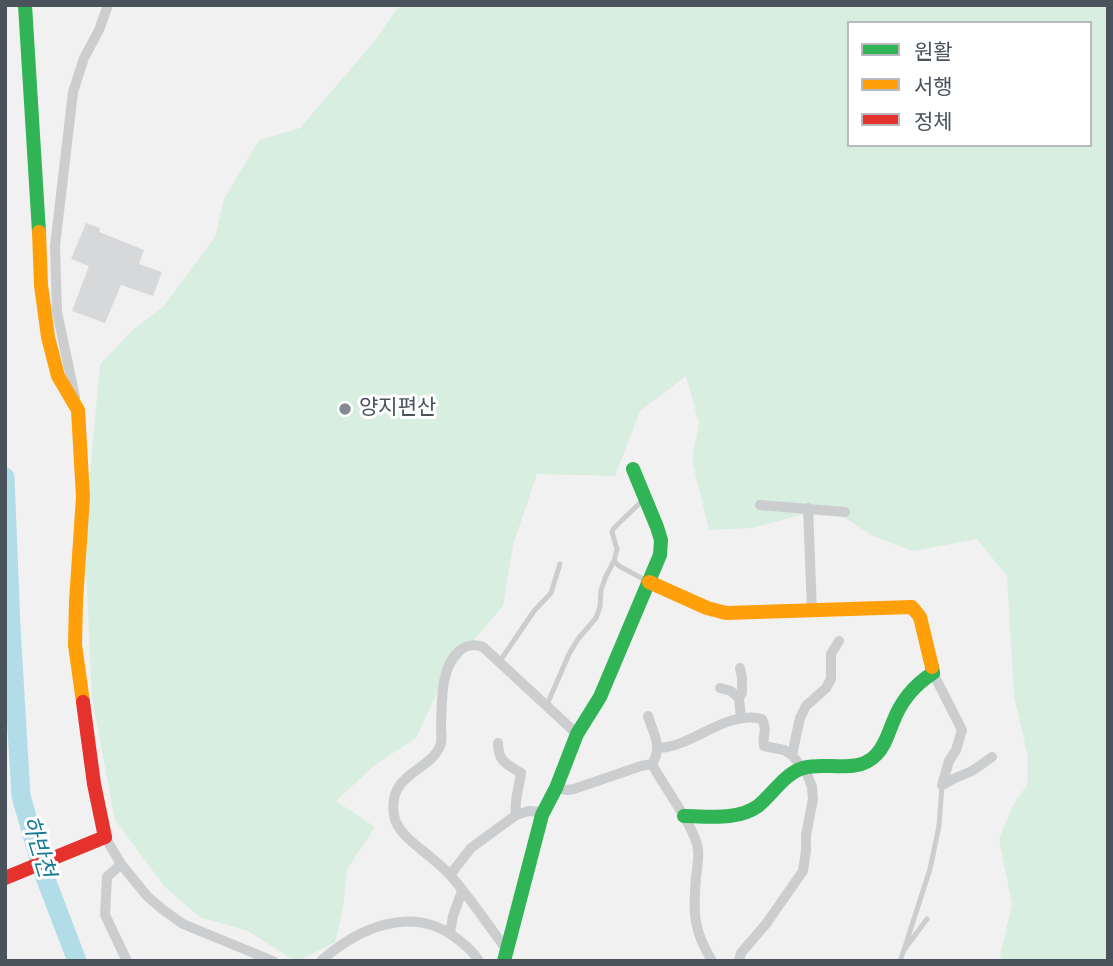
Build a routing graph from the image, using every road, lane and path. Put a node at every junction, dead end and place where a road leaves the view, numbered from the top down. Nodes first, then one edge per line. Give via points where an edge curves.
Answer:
1 (25, 5) edge
2 (108, 5) edge
3 (78, 410) junction
4 (633, 468) dead end
5 (645, 498) junction
6 (760, 505) dead end
7 (808, 508) junction
8 (845, 512) dead end
9 (614, 561) junction
10 (560, 564) dead end
11 (649, 582) junction
12 (812, 611) junction
13 (839, 641) dead end
14 (500, 661) junction
15 (740, 668) dead end
16 (933, 673) junction
17 (720, 688) dead end
18 (739, 698) junction
19 (547, 707) junction
20 (648, 716) dead end
21 (741, 718) junction
22 (577, 734) junction
23 (498, 743) dead end
24 (659, 748) junction
25 (792, 755) junction
26 (992, 757) dead end
27 (652, 764) junction
28 (802, 769) junction
29 (942, 785) junction
30 (556, 788) junction
31 (544, 812) junction
32 (516, 815) junction
33 (684, 816) junction
34 (100, 839) junction
35 (121, 864) junction
36 (450, 875) junction
37 (5, 878) edge
38 (462, 891) junction
39 (927, 919) dead end
40 (450, 933) junction
41 (904, 950) junction
42 (505, 955) edge
43 (127, 961) edge
44 (273, 961) edge
45 (321, 961) edge
46 (479, 961) edge
47 (712, 961) edge
48 (739, 961) edge
49 (900, 961) edge

1 - 3 street via 41,285 58,376
2 - 3 street via 74,92 55,246 57,312
3 - 34 street via 83,497 75,645
4 - 5 street
5 - 9 lane via 612,532 617,549
5 - 11 street via 661,540
6 - 7 street
7 - 8 street
7 - 12 street
9 - 11 lane
9 - 19 lane via 601,590 596,618 569,654
10 - 14 lane via 551,593
11 - 12 street via 726,613
11 - 22 street via 600,697
12 - 16 street via 912,607 920,617
13 - 25 street via 831,654 831,679 806,706
14 - 19 street
14 - 36 street via 476,644 452,657 443,690 442,740 437,752 398,787 394,802 399,828
15 - 18 street
16 - 28 street via 906,695 873,759
16 - 29 street via 962,730
17 - 18 street
18 - 21 street
19 - 22 street
20 - 24 street
21 - 24 street
21 - 25 street via 762,719 764,746
22 - 30 street
23 - 32 street via 506,765 521,773
24 - 27 street
25 - 28 street
26 - 29 street
27 - 30 street via 575,789
27 - 33 street
28 - 33 street via 745,812
28 - 48 street via 813,799 803,872
29 - 41 lane via 930,869
30 - 31 street
31 - 32 street
31 - 42 street
32 - 36 street via 471,848
33 - 47 street via 699,851 694,919
34 - 35 street
34 - 37 street
35 - 43 street via 107,877 105,915
35 - 44 street via 147,896 183,924
36 - 38 street
38 - 40 street
38 - 42 street
39 - 41 lane
40 - 45 street via 408,921 381,925 355,935
40 - 46 street
41 - 49 lane

